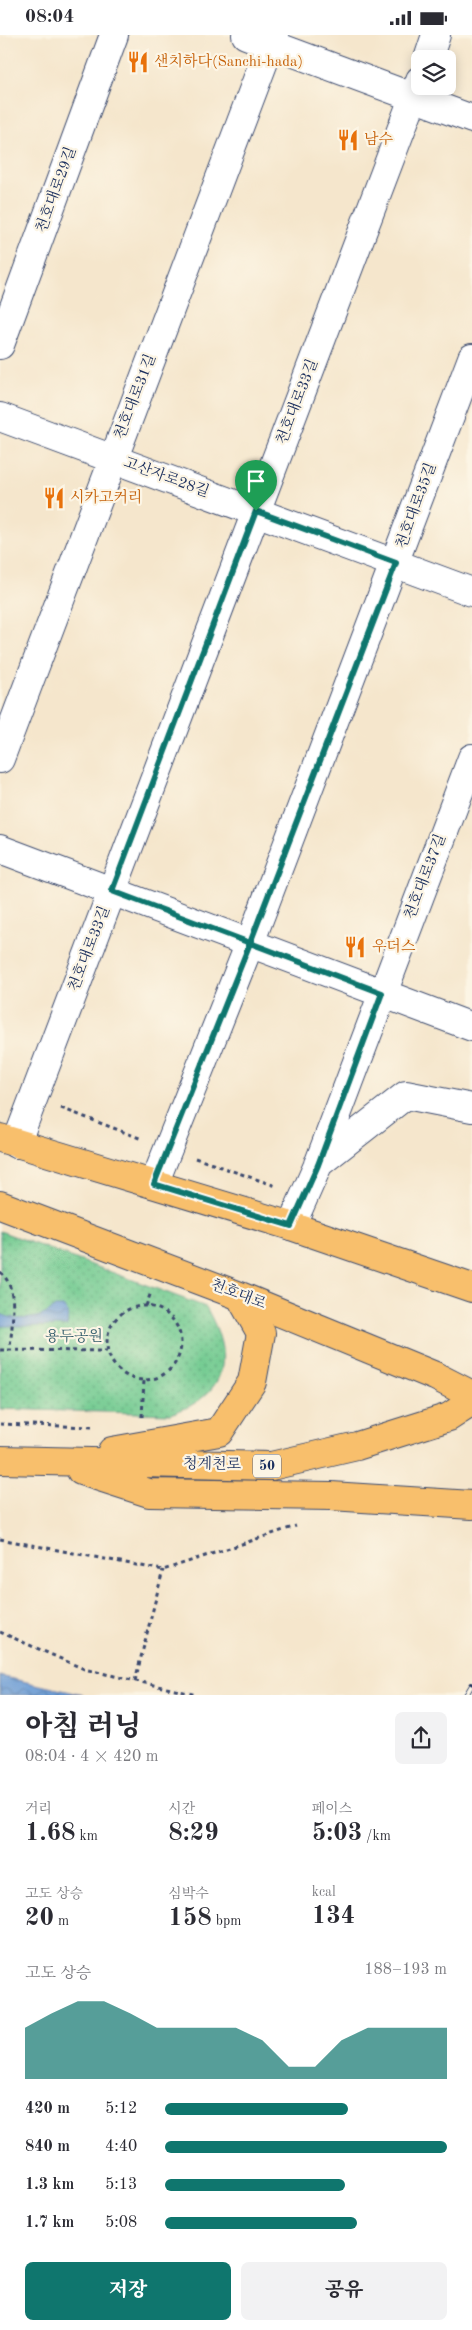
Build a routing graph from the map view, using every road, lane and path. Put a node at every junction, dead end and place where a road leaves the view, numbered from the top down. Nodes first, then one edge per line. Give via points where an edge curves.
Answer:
1 (114, 35) edge
2 (436, 35) edge
3 (263, 38) edge
4 (431, 50) edge
5 (411, 86) edge
6 (414, 95) edge
7 (429, 95) edge
8 (472, 119) edge
9 (0, 345) edge
10 (472, 358) edge
11 (0, 417) edge
12 (113, 458) junction
13 (256, 511) junction
14 (396, 563) junction
15 (472, 592) edge
16 (472, 758) edge
17 (0, 759) edge
18 (0, 849) edge
19 (112, 891) junction
20 (250, 943) junction
21 (382, 993) junction
22 (472, 1027) edge
23 (34, 1097) junction
24 (472, 1108) edge
25 (8, 1141) edge
26 (168, 1149) junction
27 (318, 1165) junction
28 (154, 1184) junction
29 (304, 1196) junction
30 (0, 1205) edge
31 (291, 1226) junction
32 (0, 1272) edge
33 (472, 1288) edge
34 (240, 1295) junction
35 (0, 1350) edge
36 (10, 1350) junction
37 (107, 1351) junction
38 (144, 1380) junction
39 (472, 1395) edge
40 (472, 1402) edge
41 (142, 1419) dead end
42 (0, 1460) edge
43 (51, 1462) junction
44 (472, 1505) edge
45 (300, 1525) dead end
46 (0, 1539) edge
47 (163, 1570) junction
48 (0, 1632) edge
49 (135, 1681) junction
50 (197, 1695) edge

1 - 9 street, 천호대로29길
2 - 4 street
3 - 5 street
3 - 12 street, 천호대로31길
6 - 13 street, 천호대로33길
7 - 8 street
10 - 14 street, 천호대로35길
11 - 12 street, 고산자로28길
12 - 13 street, 고산자로28길
12 - 17 street, 천호대로31길
13 - 14 street, 고산자로28길
13 - 19 street, 천호대로33길
14 - 15 street, 고산자로28길
14 - 20 street, 천호대로35길
16 - 21 street, 천호대로37길
18 - 19 street
19 - 20 street
19 - 23 street, 천호대로33길
20 - 21 street
20 - 26 street, 천호대로35길
21 - 22 street
21 - 27 street, 천호대로37길
23 - 25 street, 천호대로33길
23 - 26 path
24 - 27 street, 천호대로37길 via 406,1095
25 - 28 main road
26 - 28 street, 천호대로35길
26 - 29 path
27 - 29 street, 천호대로37길
28 - 31 main road
29 - 31 street, 천호대로37길
30 - 34 main road, 천호대로
31 - 33 main road
32 - 36 path via 6,1277 11,1294
34 - 39 main road, 천호대로 via 435,1376
34 - 43 main road via 261,1333 252,1382 220,1431
35 - 36 path
36 - 37 path
37 - 38 path via 120,1372
37 - 38 path via 109,1329 124,1311 146,1306 169,1315 177,1325 181,1350 176,1362 162,1375
38 - 41 path
40 - 43 main road, 청계천로 / 50 via 449,1417 422,1426 357,1446 271,1466
42 - 43 main road, 청계천로 / 50
43 - 44 main road via 149,1493 331,1496
45 - 47 path
46 - 47 path
47 - 49 path
48 - 49 path via 84,1669
49 - 50 path

